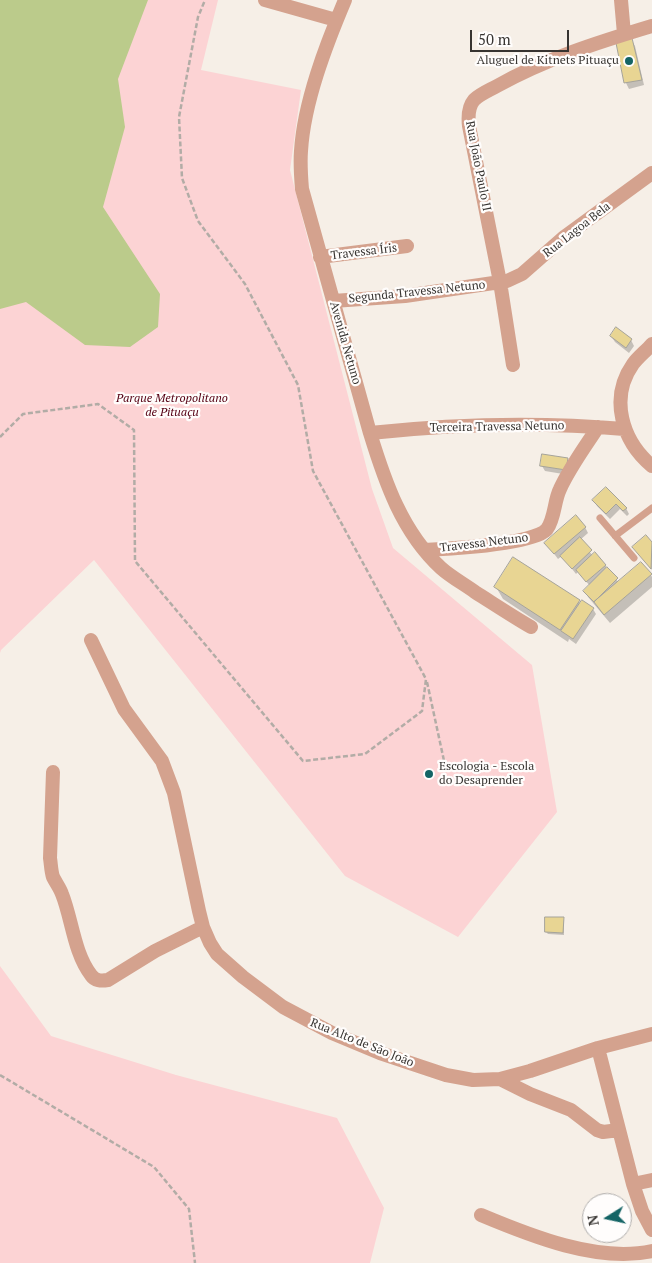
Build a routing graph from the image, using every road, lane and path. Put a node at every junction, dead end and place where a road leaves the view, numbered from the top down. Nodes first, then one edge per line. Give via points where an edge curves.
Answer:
1 (205, 0) edge
2 (265, 0) edge
3 (345, 0) edge
4 (621, 0) edge
5 (336, 20) junction
6 (652, 26) edge
7 (624, 34) junction
8 (652, 173) edge
9 (407, 246) dead end
10 (320, 257) junction
11 (500, 282) junction
12 (334, 301) junction
13 (652, 344) edge
14 (513, 365) dead end
15 (598, 427) junction
16 (624, 429) junction
17 (370, 433) junction
18 (0, 437) edge
19 (652, 466) edge
20 (652, 508) edge
21 (600, 518) dead end
22 (615, 536) junction
23 (424, 550) junction
24 (634, 558) dead end
25 (531, 627) dead end
26 (91, 640) dead end
27 (426, 678) junction
28 (446, 770) dead end
29 (53, 772) dead end
30 (203, 927) junction
31 (652, 1034) edge
32 (598, 1048) junction
33 (0, 1075) edge
34 (500, 1079) junction
35 (619, 1130) junction
36 (652, 1180) edge
37 (633, 1184) junction
38 (481, 1215) dead end
39 (652, 1230) edge
40 (652, 1251) edge
41 (195, 1263) edge

1 - 27 path via 198,17 179,117 182,178 198,221 244,284 298,385 313,471
2 - 5 street
3 - 5 street, Avenida Netuno
4 - 7 street
5 - 10 street, Avenida Netuno via 310,99 301,150 302,189
6 - 7 street, Rua João Paulo II
7 - 11 street, Rua João Paulo II via 510,79 480,95 470,106 469,126
8 - 11 street, Rua Lagoa Bela via 563,238 522,274
9 - 10 street, Travessa Íris
10 - 12 street, Avenida Netuno
11 - 12 street, Segunda Travessa Netuno via 414,295
11 - 14 street, Rua João Paulo II
12 - 17 street, Avenida Netuno
13 - 16 street via 633,364 624,380 620,397
15 - 16 street, Terceira Travessa Netuno
15 - 17 street, Terceira Travessa Netuno via 489,426
15 - 23 street, Travessa Netuno via 559,490 547,530 540,535 469,547
16 - 19 street
17 - 23 street, Avenida Netuno via 393,499
18 - 27 path via 23,414 98,404 134,430 135,561 303,761 365,754 422,711
20 - 22 lane
21 - 22 lane
22 - 24 lane
23 - 25 street, Avenida Netuno via 442,569
26 - 30 street, Rua Alto de São João via 124,709 162,761 174,793
27 - 28 path
29 - 30 street via 51,870 63,896 77,947 95,980 108,980
30 - 34 street, Rua Alto de São João via 217,954 227,964 283,1008 310,1022 380,1053 430,1070 473,1080
31 - 32 street, Rua Alto de São João
32 - 34 street, Rua Alto de São João
32 - 35 street
33 - 41 path via 154,1167 189,1209
34 - 35 street via 571,1110 597,1130
35 - 37 street
36 - 37 street
37 - 39 street
38 - 40 street via 574,1254 626,1258

